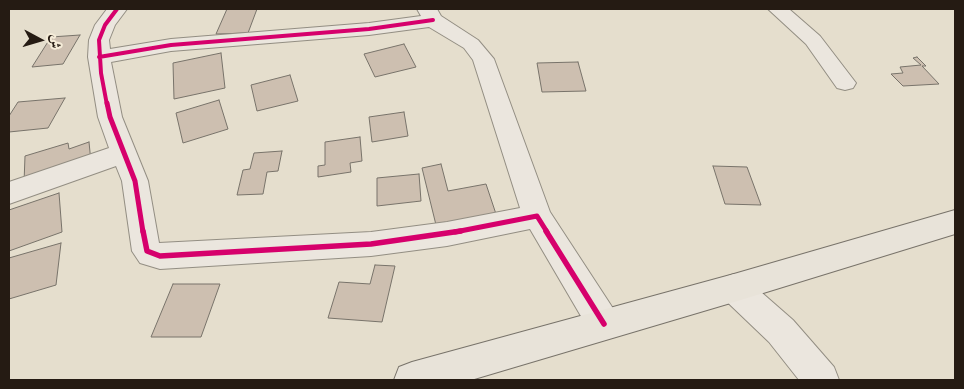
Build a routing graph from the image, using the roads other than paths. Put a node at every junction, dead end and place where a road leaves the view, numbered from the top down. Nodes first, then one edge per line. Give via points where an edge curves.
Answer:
1 (117, 9) edge
2 (778, 9) edge
3 (430, 14) edge
4 (99, 57) junction
5 (846, 83) dead end
6 (124, 153) junction
7 (9, 193) edge
8 (537, 216) junction
9 (955, 222) edge
10 (734, 288) junction
11 (604, 324) junction
12 (412, 380) edge
13 (821, 380) edge

1 - 4 street via 98,40
2 - 5 street via 813,40
3 - 4 street via 369,29 171,45
3 - 8 street via 471,44 483,60
4 - 6 street via 110,117
6 - 7 street
6 - 8 street via 135,181 146,251 155,255 399,241
8 - 11 street
9 - 10 main road
10 - 11 main road
10 - 13 street via 781,331
11 - 12 main road

